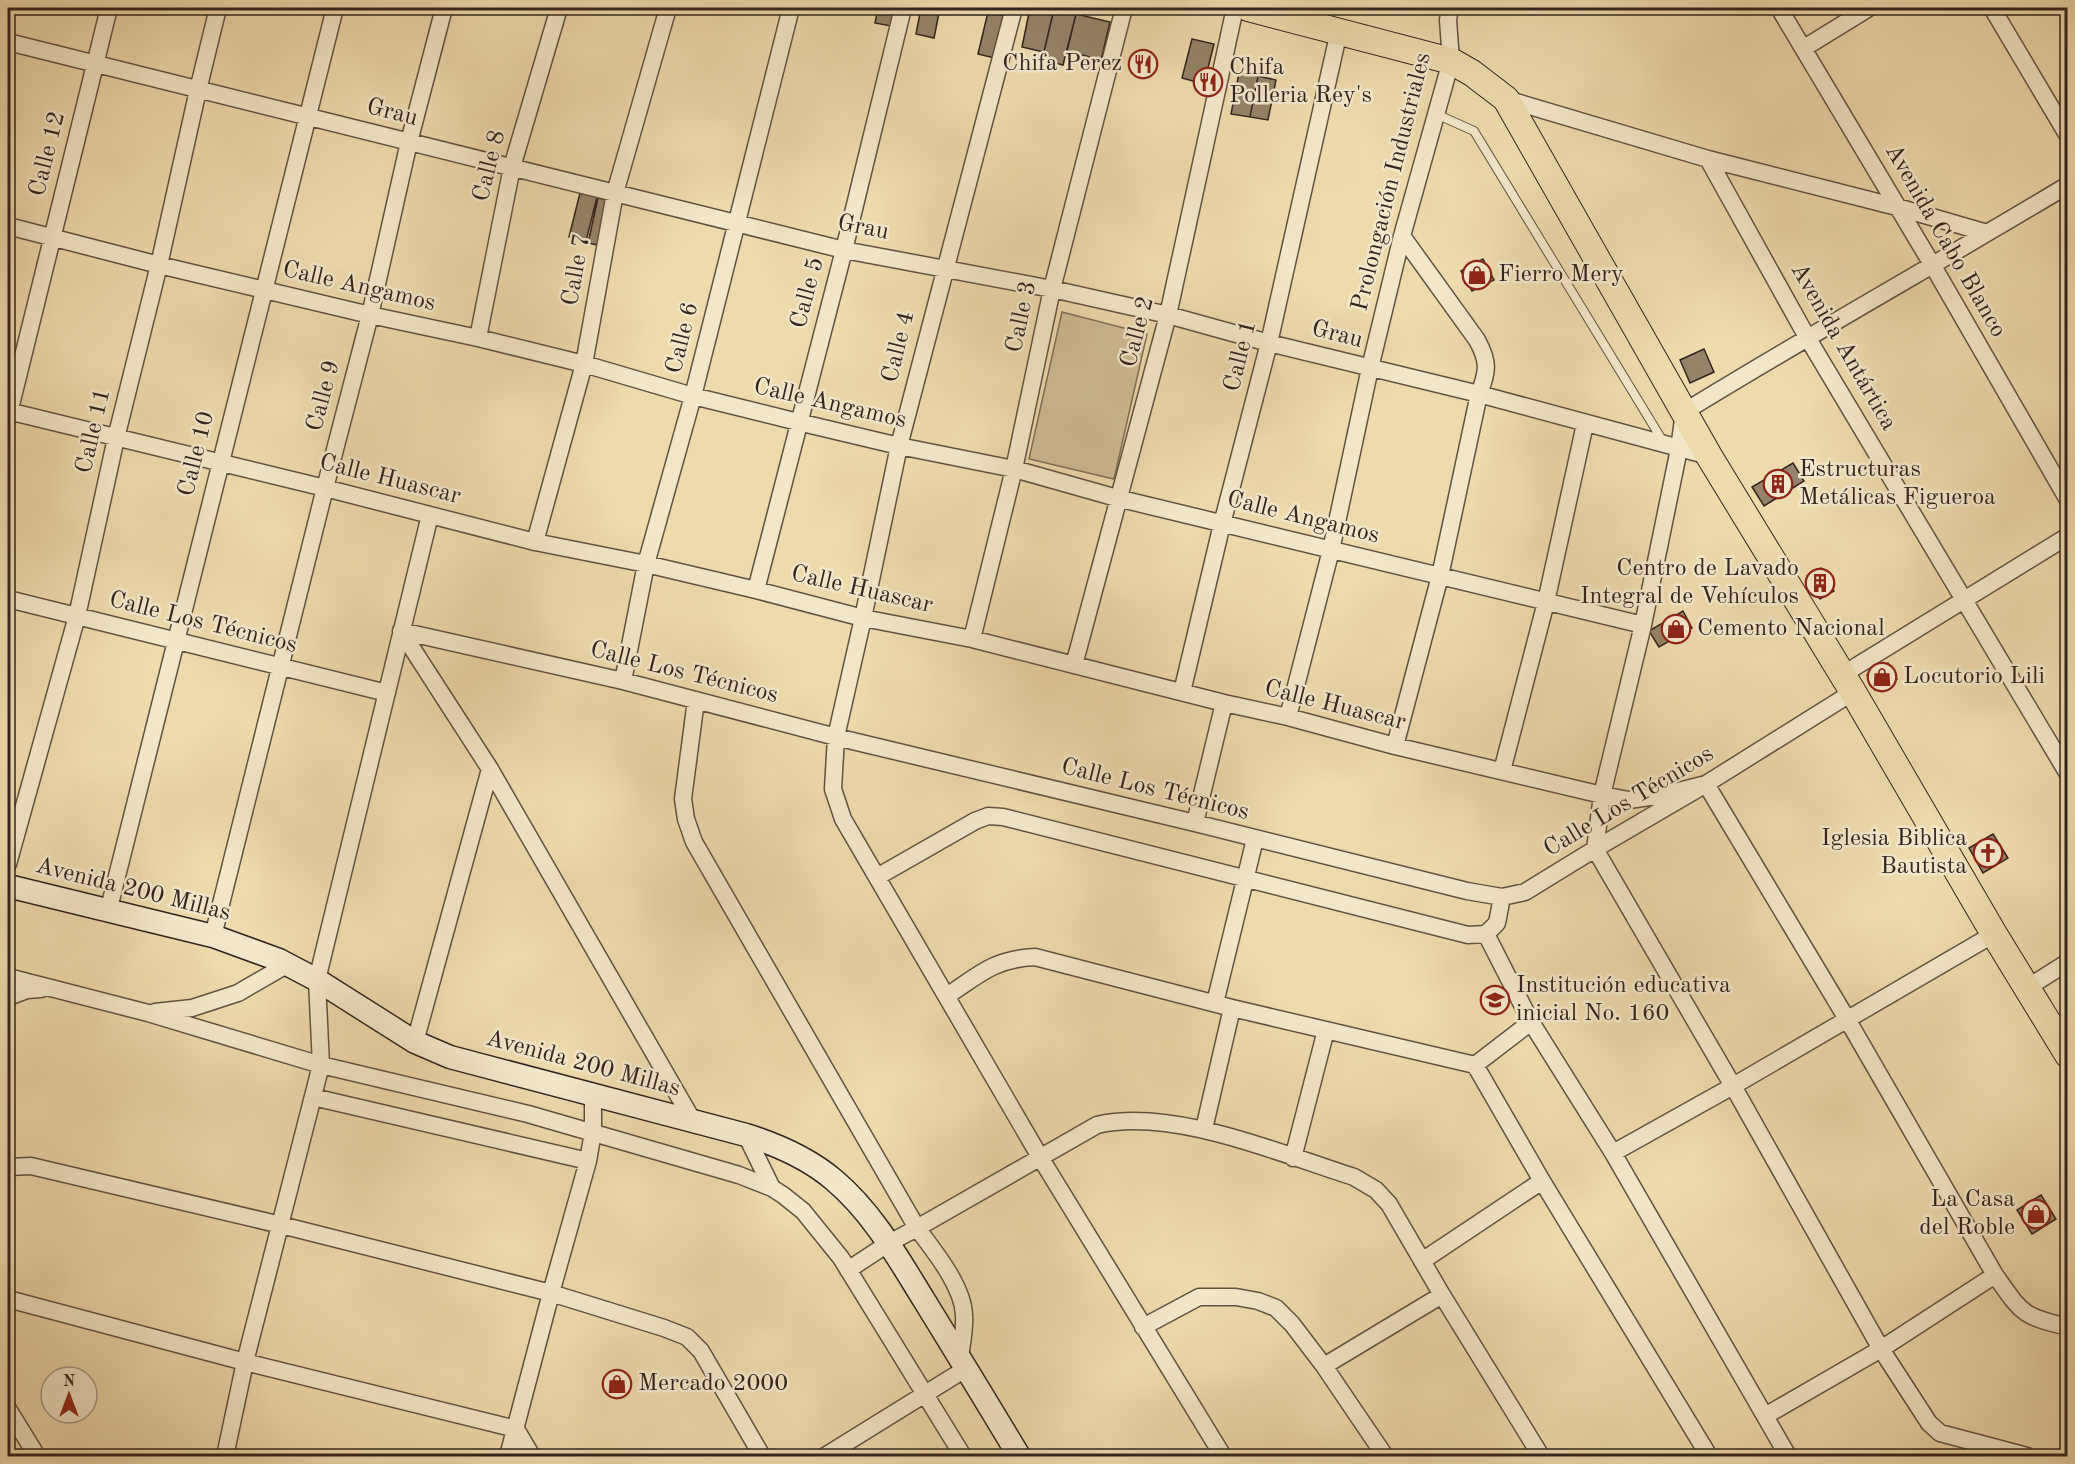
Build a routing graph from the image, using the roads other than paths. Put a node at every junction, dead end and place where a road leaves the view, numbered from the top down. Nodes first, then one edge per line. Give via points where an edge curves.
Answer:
1 (108, 8) edge
2 (218, 8) edge
3 (335, 8) edge
4 (444, 8) edge
5 (559, 8) edge
6 (668, 8) edge
7 (791, 8) edge
8 (903, 8) edge
9 (1014, 8) edge
10 (1124, 8) edge
11 (1235, 8) edge
12 (1248, 8) edge
13 (1466, 8) edge
14 (1779, 8) edge
15 (1869, 8) edge
16 (1992, 8) edge
17 (1449, 14) edge
18 (1339, 31) junction
19 (8, 42) edge
20 (1804, 48) junction
21 (1452, 61) junction
22 (95, 64) junction
23 (198, 90) junction
24 (1506, 99) junction
25 (1436, 114) junction
26 (307, 116) junction
27 (2067, 136) edge
28 (409, 142) junction
29 (1708, 159) junction
30 (512, 167) junction
31 (2067, 185) edge
32 (615, 193) junction
33 (1897, 207) junction
34 (737, 223) junction
35 (8, 226) edge
36 (1987, 233) junction
37 (1402, 236) junction
38 (53, 238) junction
39 (844, 250) junction
40 (159, 265) junction
41 (1933, 266) junction
42 (944, 268) junction
43 (265, 289) junction
44 (1052, 290) junction
45 (370, 315) junction
46 (1168, 315) junction
47 (1807, 336) junction
48 (478, 338) junction
49 (1269, 343) junction
50 (584, 364) junction
51 (1370, 368) junction
52 (1479, 394) junction
53 (693, 396) junction
54 (1684, 412) junction
55 (8, 413) edge
56 (798, 422) junction
57 (1585, 424) junction
58 (116, 438) junction
59 (899, 446) junction
60 (1672, 447) junction
61 (1709, 456) junction
62 (219, 463) junction
63 (1014, 469) junction
64 (325, 488) junction
65 (1117, 498) junction
66 (2067, 500) edge
67 (430, 515) junction
68 (1222, 524) junction
69 (2067, 536) edge
70 (535, 542) junction
71 (1331, 550) junction
72 (646, 564) junction
73 (1440, 576) junction
74 (756, 590) junction
75 (8, 599) edge
76 (1965, 599) junction
77 (1546, 602) junction
78 (76, 616) junction
79 (863, 618) junction
80 (1643, 625) junction
81 (401, 631) junction
82 (972, 639) junction
83 (176, 641) junction
84 (1074, 665) junction
85 (280, 667) junction
86 (623, 681) junction
87 (1848, 684) junction
88 (1182, 692) junction
89 (387, 693) junction
90 (696, 700) junction
91 (1224, 703) junction
92 (1288, 717) junction
93 (836, 737) junction
94 (1395, 746) junction
95 (490, 769) junction
96 (1502, 771) junction
97 (2067, 774) edge
98 (1706, 784) junction
99 (1602, 795) junction
100 (1196, 823) junction
101 (1255, 839) junction
102 (1595, 849) junction
103 (8, 864) edge
104 (877, 877) junction
105 (1245, 879) junction
106 (8, 886) edge
107 (1502, 897) junction
108 (108, 912) junction
109 (1486, 934) junction
110 (1994, 934) junction
111 (213, 936) junction
112 (2067, 962) edge
113 (288, 964) junction
114 (10, 979) edge
115 (317, 980) junction
116 (51, 988) junction
117 (2027, 988) junction
118 (947, 996) junction
119 (8, 997) edge
120 (1215, 1003) junction
121 (1232, 1008) junction
122 (148, 1013) junction
123 (1847, 1019) junction
124 (1532, 1022) junction
125 (1326, 1030) junction
126 (415, 1042) junction
127 (2067, 1055) edge
128 (321, 1065) junction
129 (1475, 1065) junction
130 (1733, 1086) junction
131 (593, 1095) junction
132 (313, 1097) junction
133 (693, 1121) junction
134 (1204, 1129) junction
135 (593, 1132) junction
136 (746, 1135) junction
137 (1613, 1153) junction
138 (1040, 1157) junction
139 (1293, 1158) junction
140 (588, 1161) junction
141 (8, 1167) edge
142 (1542, 1181) junction
143 (772, 1188) junction
144 (281, 1225) junction
145 (918, 1228) junction
146 (889, 1243) junction
147 (1422, 1261) junction
148 (848, 1270) junction
149 (1995, 1275) junction
150 (551, 1293) junction
151 (1442, 1295) junction
152 (8, 1299) edge
153 (1143, 1327) junction
154 (2067, 1327) edge
155 (1881, 1348) junction
156 (245, 1362) junction
157 (963, 1363) junction
158 (1324, 1366) junction
159 (926, 1394) junction
160 (8, 1409) edge
161 (1765, 1416) junction
162 (516, 1429) junction
163 (2002, 1453) edge
164 (37, 1456) edge
165 (225, 1456) edge
166 (508, 1456) edge
167 (532, 1456) edge
168 (762, 1456) edge
169 (825, 1456) edge
170 (963, 1456) edge
171 (1019, 1456) edge
172 (1223, 1456) edge
173 (1385, 1456) edge
174 (1541, 1456) edge
175 (1709, 1456) edge
176 (1788, 1456) edge
177 (2027, 1456) edge

1 - 22 street, Calle 12
2 - 23 street, Calle 11
3 - 26 street, Calle 10
4 - 28 street, Calle 9
5 - 30 street, Calle 8
6 - 32 street, Calle 7
7 - 34 street, Calle 6
8 - 39 street, Calle 5
9 - 42 street, Calle 4
10 - 44 street, Calle 3
11 - 46 street, Calle 2
12 - 18 main road
13 - 17 street
14 - 20 street, Avenida Cabo Blanco
15 - 20 street
16 - 27 street
17 - 21 street, Prolongación Industriales
18 - 21 main road
18 - 49 street, Calle 1
19 - 22 street, Grau
20 - 33 street, Avenida Cabo Blanco
21 - 24 main road
21 - 25 street, Prolongación Industriales
22 - 23 street, Grau
22 - 38 street, Calle 12
23 - 26 street, Grau
23 - 40 street, Calle 11
24 - 29 street
24 - 54 main road
25 - 37 street, Prolongación Industriales
25 - 60 lane via 1474,131
26 - 28 street, Grau
26 - 43 street, Calle 10
28 - 30 street, Grau
28 - 45 street, Calle 9
29 - 33 street
29 - 47 street, Avenida Antártica
30 - 32 street, Grau
30 - 48 street, Calle 8
31 - 36 street
32 - 34 street, Grau
32 - 50 street, Calle 7
33 - 36 street
33 - 41 street, Avenida Cabo Blanco
34 - 39 street, Grau
34 - 53 street, Calle 6
35 - 38 street, Calle Angamos
36 - 41 street
37 - 51 street, Prolongación Industriales
37 - 52 street via 1486,357 1486,375
38 - 40 street, Calle Angamos
38 - 55 street, Calle 12
39 - 42 street, Grau
39 - 56 street, Calle 5
40 - 43 street, Calle Angamos
40 - 58 street, Calle 11
41 - 47 street
41 - 66 street, Avenida Cabo Blanco
42 - 44 street, Grau
42 - 59 street, Calle 4
43 - 45 street, Calle Angamos
43 - 62 street, Calle 10
44 - 46 street, Grau
44 - 63 street, Calle 3
45 - 48 street, Calle Angamos
45 - 64 street, Calle 9
46 - 49 street, Grau
46 - 65 street, Calle 2
47 - 54 street
47 - 76 street, Avenida Antártica
48 - 50 street, Calle Angamos
49 - 51 street, Grau
49 - 68 street, Calle 1
50 - 53 street, Calle Angamos
50 - 70 street, Calle 7
51 - 52 street, Grau
51 - 71 street, Prolongación Industriales
52 - 57 street, Grau
52 - 73 street
53 - 56 street, Calle Angamos
53 - 72 street, Calle 6
54 - 60 street
54 - 61 main road
55 - 58 street, Calle Huascar
56 - 59 street, Calle Angamos
56 - 74 street, Calle 5
57 - 60 street, Grau
57 - 77 street
58 - 62 street, Calle Huascar
58 - 78 street, Calle 11
59 - 63 street, Calle Angamos
59 - 79 street, Calle 4
60 - 61 street, Grau
60 - 80 street
61 - 87 main road
62 - 64 street, Calle Huascar
62 - 83 street, Calle 10
63 - 65 street, Calle Angamos
63 - 82 street, Calle 3
64 - 67 street, Calle Huascar
64 - 85 street, Calle 9
65 - 68 street, Calle Angamos
65 - 84 street, Calle 2
67 - 70 street, Calle Huascar
67 - 81 street
68 - 71 street, Calle Angamos
68 - 88 street, Calle 1
69 - 76 street, Calle Los Técnicos
70 - 72 street, Calle Huascar
71 - 73 street, Calle Angamos
71 - 92 street, Prolongación Industriales
72 - 74 street, Calle Huascar
72 - 86 street, Calle 6
73 - 77 street, Calle Angamos
73 - 94 street
74 - 79 street, Calle Huascar
75 - 78 street, Calle Los Técnicos
76 - 87 street, Calle Los Técnicos
76 - 97 street, Avenida Antártica
77 - 80 street, Calle Angamos
77 - 96 street
78 - 83 street, Calle Los Técnicos
78 - 103 street, Calle 11
79 - 82 street, Calle Huascar
79 - 93 street, Calle 4
80 - 99 street
81 - 86 street, Calle Los Técnicos
81 - 89 street
81 - 95 street
82 - 84 street, Calle Huascar
83 - 85 street, Calle Los Técnicos
83 - 108 street, Calle 10
84 - 88 street, Calle Huascar
85 - 89 street, Calle Los Técnicos
85 - 111 street, Calle 9
86 - 90 street, Calle Los Técnicos
87 - 98 street, Calle Los Técnicos
87 - 110 main road
88 - 91 street, Calle Huascar
89 - 115 street
90 - 93 street, Calle Los Técnicos
90 - 145 street via 683,799 694,842
91 - 92 street, Calle Huascar
91 - 100 street
92 - 94 street, Calle Huascar
93 - 100 street, Calle Los Técnicos
93 - 104 street, Calle 4 via 833,789 843,819
94 - 96 street, Calle Huascar
95 - 126 street
95 - 133 street
96 - 99 street, Calle Huascar
98 - 99 street, Calle Huascar via 1629,800
98 - 102 street, Calle Los Técnicos
98 - 123 street
99 - 102 street
100 - 101 street, Calle Los Técnicos
101 - 105 street
101 - 107 street, Calle Los Técnicos
102 - 107 street, Calle Los Técnicos via 1525,892
102 - 130 street
104 - 105 street via 988,816
104 - 118 street, Calle 4
105 - 109 street via 1468,935
105 - 120 street
106 - 108 main road, Avenida 200 Millas
107 - 109 street via 1497,923
108 - 111 main road, Avenida 200 Millas
109 - 124 street
110 - 117 main road
110 - 123 street
111 - 113 main road, Avenida 200 Millas
112 - 117 street
113 - 115 main road, Avenida 200 Millas
113 - 122 street via 238,993 192,1008
114 - 116 street
115 - 126 main road, Avenida 200 Millas
115 - 128 street
116 - 119 street
116 - 122 street
117 - 127 main road
118 - 120 street via 995,964 1035,957
118 - 138 street, Calle 4
120 - 121 street
121 - 125 street
121 - 134 street
122 - 128 street
123 - 130 street
123 - 149 street
124 - 129 street
124 - 137 street
125 - 129 street
125 - 139 street
126 - 131 main road, Avenida 200 Millas via 450,1057
128 - 132 street
128 - 135 street
129 - 142 street
130 - 137 street
130 - 155 street
131 - 133 main road, Avenida 200 Millas
131 - 135 street
132 - 140 street
132 - 144 street
133 - 136 main road, Avenida 200 Millas
134 - 138 street via 1117,1120 1097,1125
134 - 139 street
135 - 140 street
135 - 143 street
136 - 143 street
136 - 146 main road, Avenida 200 Millas via 791,1152 820,1169 861,1207
137 - 161 street
138 - 145 street
138 - 153 street, Calle 4
139 - 147 street via 1354,1177 1376,1190 1389,1204
140 - 150 street
141 - 144 street via 31,1166
142 - 147 street
142 - 175 street
143 - 148 street via 802,1211
144 - 150 street
144 - 156 street
145 - 146 street
145 - 157 street via 961,1298 965,1328
146 - 148 street
146 - 157 main road, Avenida 200 Millas
147 - 151 street
148 - 159 street
149 - 154 street via 2026,1314
149 - 155 street
150 - 162 street
150 - 168 street via 687,1337 701,1351
151 - 158 street
151 - 174 street
152 - 156 street
153 - 158 street via 1199,1297 1258,1300 1276,1308
153 - 172 street, Calle 4
155 - 161 street
155 - 163 street via 1929,1423 1940,1432
156 - 162 street
156 - 165 street
157 - 159 street
157 - 171 main road, Avenida 200 Millas
158 - 173 street
159 - 169 street
159 - 170 street
160 - 164 street
161 - 176 street
162 - 166 street
162 - 167 street
163 - 177 street

